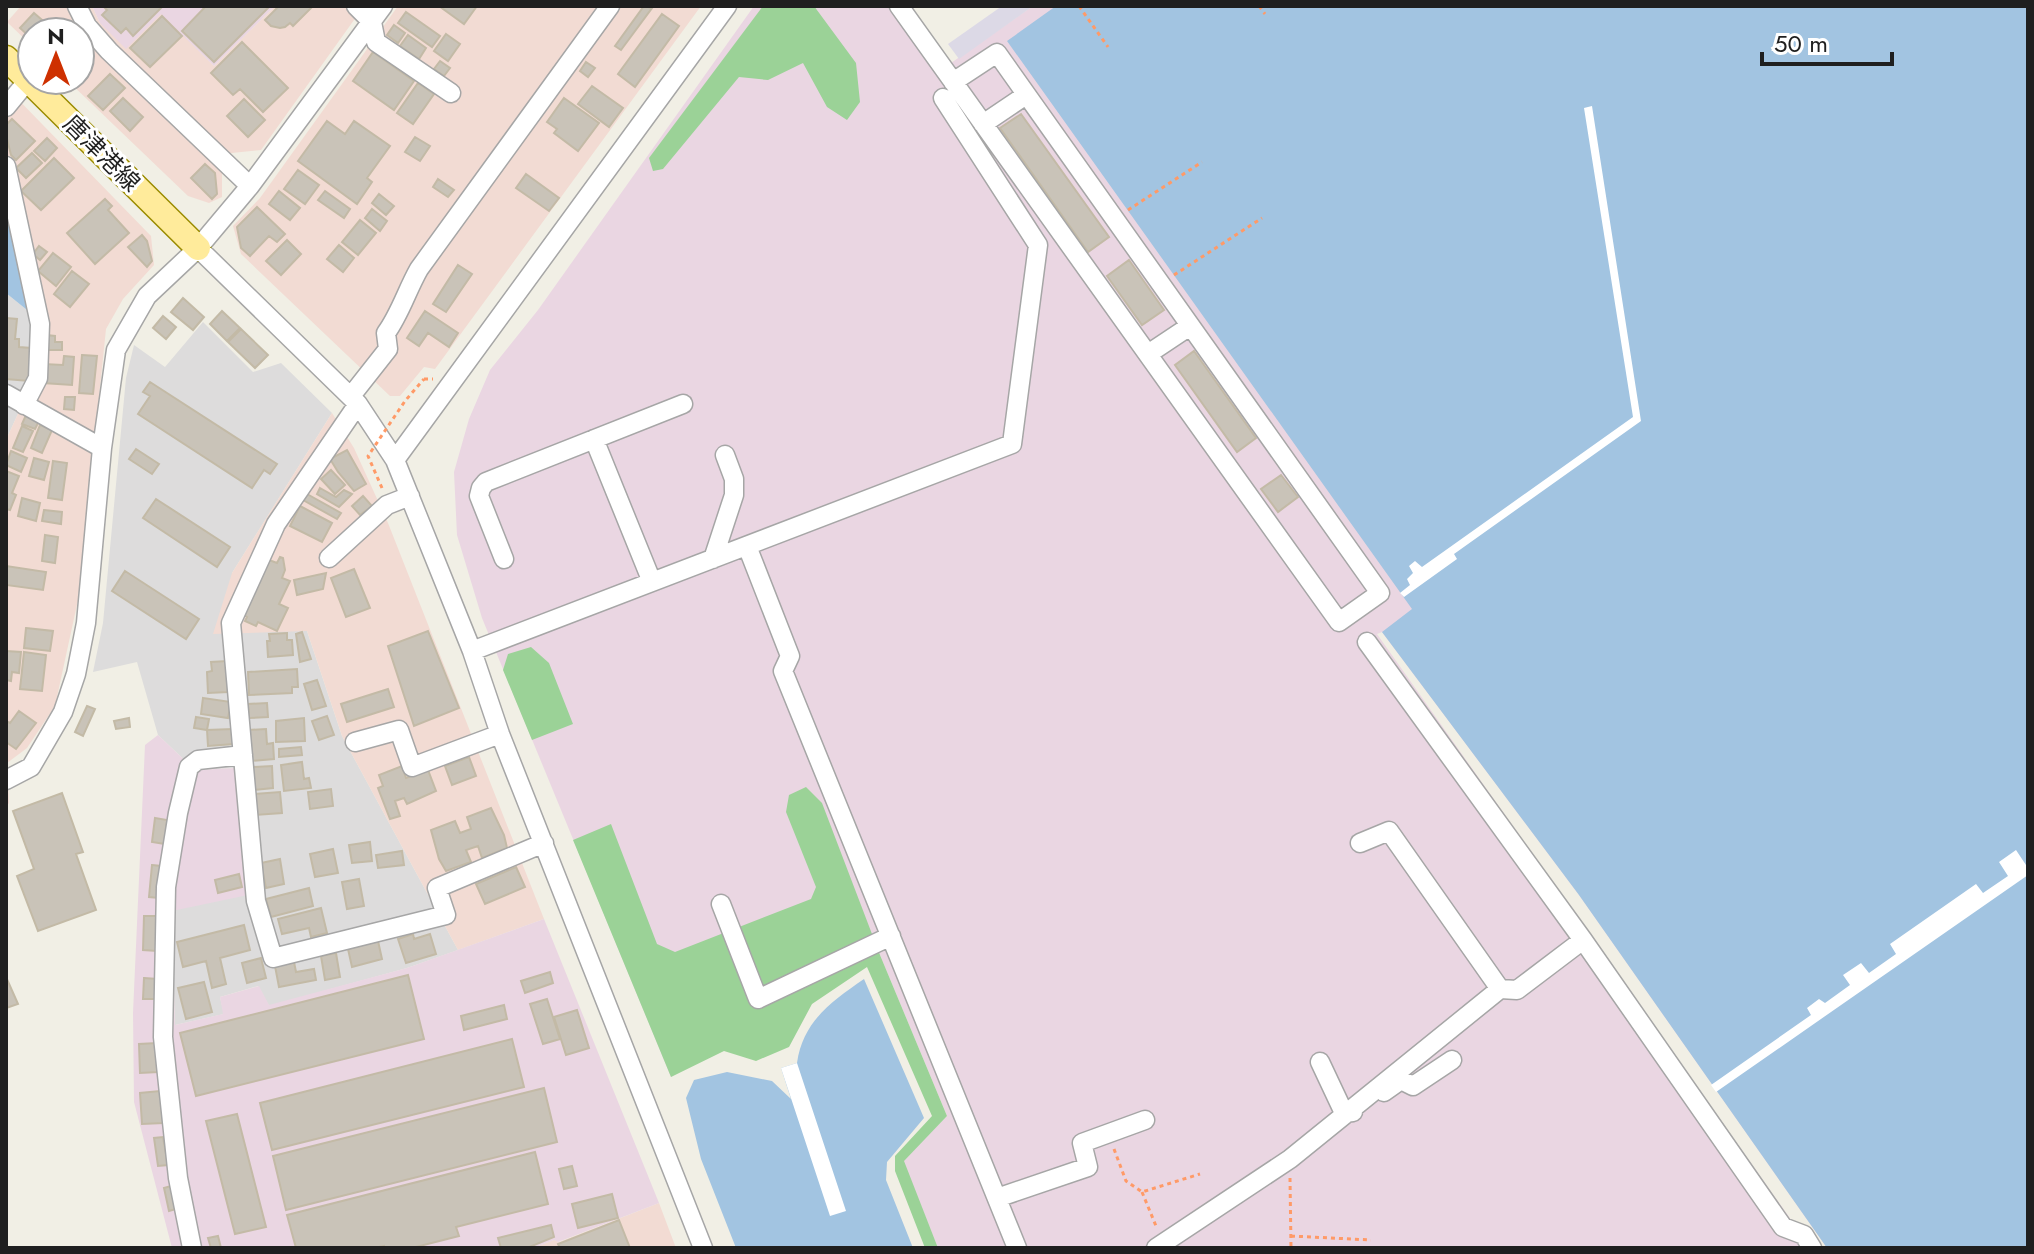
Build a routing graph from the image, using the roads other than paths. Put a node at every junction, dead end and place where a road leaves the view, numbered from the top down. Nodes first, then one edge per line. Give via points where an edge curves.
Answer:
1 (77, 6) edge
2 (356, 6) edge
3 (383, 6) edge
4 (610, 6) edge
5 (727, 6) edge
6 (899, 6) edge
7 (372, 22) junction
8 (948, 90) junction
9 (451, 93) dead end
10 (1026, 95) junction
11 (46, 96) edge
12 (983, 124) junction
13 (6, 166) edge
14 (250, 186) junction
15 (198, 248) junction
16 (1190, 326) junction
17 (1148, 354) junction
18 (6, 394) edge
19 (355, 400) junction
20 (683, 404) dead end
21 (24, 405) junction
22 (594, 439) junction
23 (102, 448) junction
24 (725, 455) dead end
25 (395, 460) junction
26 (410, 496) junction
27 (747, 546) junction
28 (329, 558) dead end
29 (504, 559) dead end
30 (713, 559) junction
31 (652, 582) junction
32 (1367, 642) dead end
33 (472, 651) junction
34 (500, 734) junction
35 (355, 742) dead end
36 (243, 755) junction
37 (6, 780) edge
38 (544, 843) junction
39 (1360, 843) dead end
40 (721, 904) dead end
41 (891, 936) junction
42 (1583, 940) junction
43 (1500, 989) junction
44 (1452, 1060) dead end
45 (1320, 1062) dead end
46 (1344, 1113) junction
47 (1145, 1120) dead end
48 (997, 1198) junction
49 (1159, 1246) edge
50 (192, 1248) edge
51 (703, 1248) edge
52 (1017, 1248) edge
53 (1812, 1248) edge

1 - 14 street via 109,51
2 - 7 street
3 - 7 street
4 - 19 street via 419,269 386,333 388,349
5 - 25 street
6 - 8 street
7 - 9 street via 376,42
7 - 14 street
8 - 10 street via 997,53
8 - 12 street
8 - 27 street via 1038,245 1012,444
10 - 12 street
10 - 16 street
11 - 15 main road, 唐津港線
12 - 17 street
13 - 21 street via 40,324 38,378
14 - 15 street
15 - 19 street
15 - 23 street via 147,296 116,350
16 - 17 street
16 - 17 street via 1380,593 1339,622
18 - 21 street
19 - 25 street
19 - 36 street via 276,524 231,623
20 - 22 street
21 - 23 street
22 - 29 street via 481,488 479,496
22 - 31 street
23 - 37 street via 86,623 76,674 63,712 31,767
24 - 30 street via 734,495
25 - 26 street
26 - 28 street via 387,505
26 - 33 street
27 - 30 street
27 - 41 street via 790,656 783,671
30 - 31 street
31 - 33 street
32 - 42 street
33 - 34 street
34 - 35 street via 412,767 399,730
34 - 38 street
36 - 38 street via 256,901 273,958 446,915 437,888
36 - 50 street via 198,760 189,767 166,887 163,1037 178,1178
38 - 51 street
39 - 43 street via 1389,831
40 - 41 street via 758,999
41 - 48 street
42 - 43 street via 1517,990
42 - 53 street via 1783,1227 1804,1235
43 - 46 street
44 - 46 street via 1413,1086 1401,1080 1358,1111
45 - 46 street
46 - 49 street via 1290,1159
47 - 48 street via 1082,1143 1088,1167
48 - 52 street

